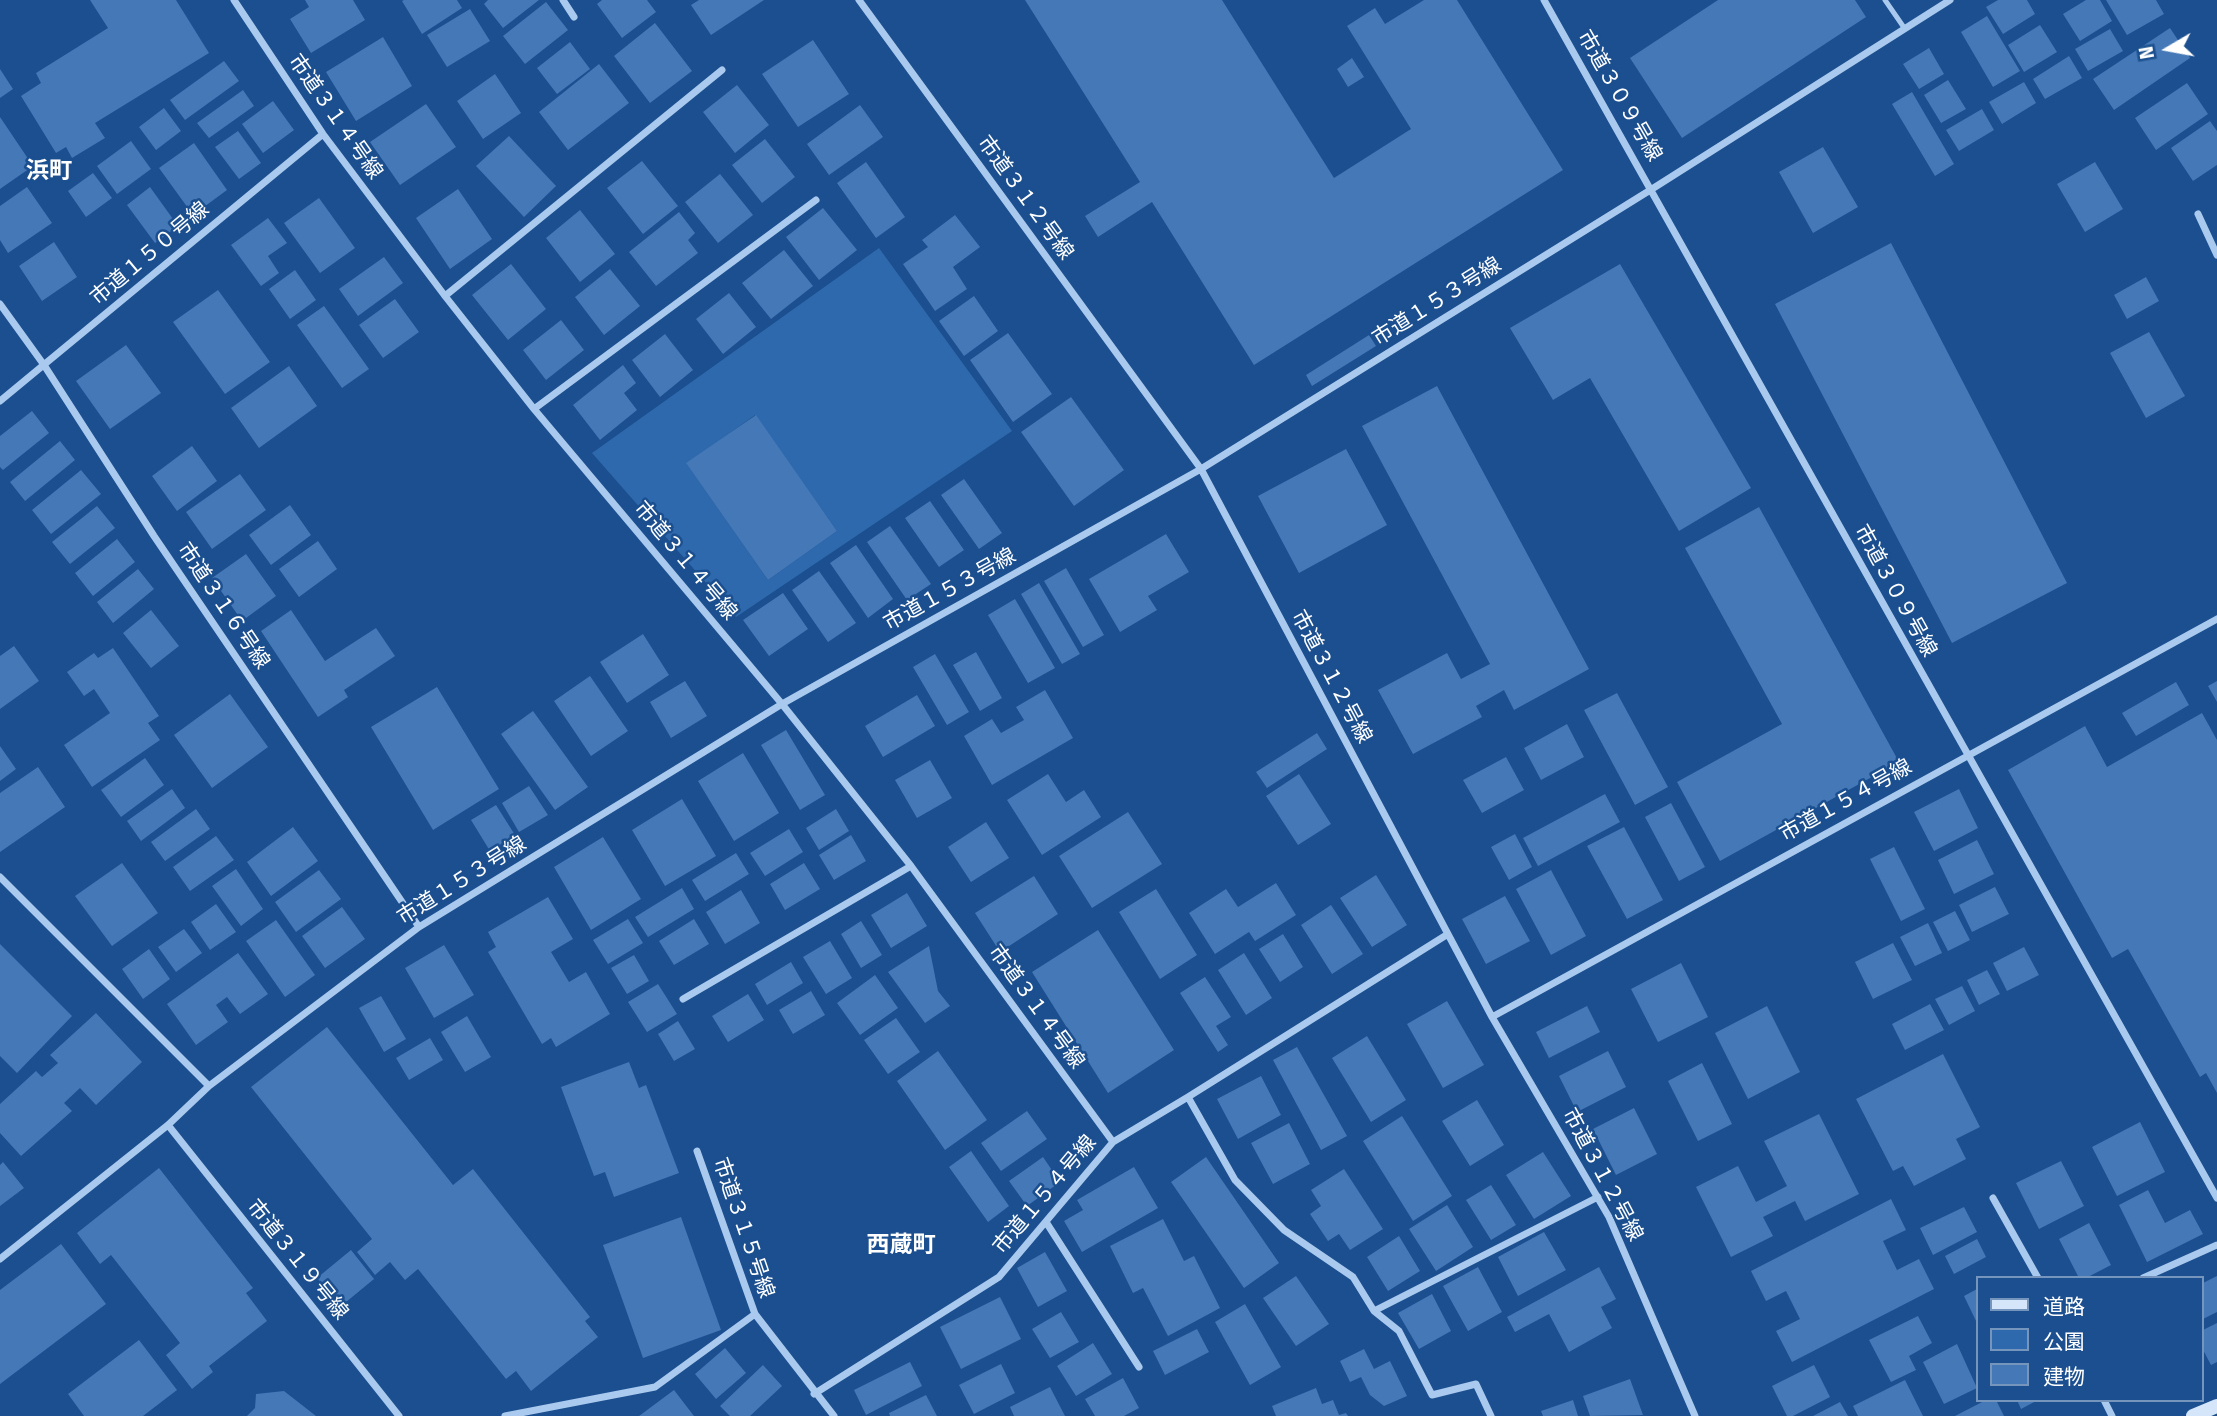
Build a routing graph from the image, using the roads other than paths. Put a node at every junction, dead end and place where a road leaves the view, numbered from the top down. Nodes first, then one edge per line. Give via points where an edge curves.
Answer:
1 (234, 0) edge
2 (563, 0) edge
3 (859, 0) edge
4 (1544, 0) edge
5 (1885, 0) edge
6 (1950, 0) edge
7 (574, 17) dead end
8 (1905, 29) junction
9 (722, 70) dead end
10 (323, 134) junction
11 (1652, 189) junction
12 (816, 200) dead end
13 (2198, 214) dead end
14 (2217, 255) edge
15 (445, 296) junction
16 (0, 304) edge
17 (44, 365) junction
18 (0, 401) edge
19 (534, 409) junction
20 (1201, 469) junction
21 (2217, 619) edge
22 (782, 704) junction
23 (1968, 754) junction
24 (911, 866) junction
25 (0, 877) edge
26 (419, 927) junction
27 (1448, 934) junction
28 (683, 999) dead end
29 (1492, 1017) junction
30 (209, 1086) junction
31 (1188, 1097) junction
32 (167, 1125) junction
33 (1113, 1142) junction
34 (697, 1151) dead end
35 (1598, 1197) junction
36 (1993, 1198) dead end
37 (2217, 1198) edge
38 (1046, 1222) junction
39 (2217, 1245) edge
40 (0, 1259) edge
41 (2037, 1276) edge
42 (2147, 1276) edge
43 (1374, 1311) junction
44 (755, 1314) junction
45 (1139, 1367) dead end
46 (814, 1394) junction
47 (2217, 1406) edge
48 (399, 1416) edge
49 (505, 1416) edge
50 (834, 1416) edge
51 (1491, 1416) edge
52 (1695, 1416) edge
53 (2193, 1416) edge

1 - 10 street, 市道３１４号線
2 - 7 street
3 - 20 street, 市道３１２号線
4 - 11 street, 市道３０９号線
5 - 8 lane
6 - 8 street, 市道１５３号線
8 - 11 street, 市道１５３号線
9 - 15 street
10 - 15 street, 市道３１４号線
10 - 17 street, 市道１５０号線
11 - 20 street, 市道１５３号線
11 - 23 street, 市道３０９号線
12 - 19 street
13 - 14 street
15 - 19 street, 市道３１４号線
16 - 17 street, 市道３１６号線
17 - 18 street, 市道１５０号線
17 - 26 street, 市道３１６号線
19 - 22 street, 市道３１４号線
20 - 22 street, 市道１５３号線
20 - 27 street, 市道３１２号線
21 - 23 street, 市道１５４号線
22 - 24 street, 市道３１４号線
22 - 26 street, 市道１５３号線
23 - 29 street, 市道１５４号線
23 - 37 street, 市道３０９号線
24 - 28 street
24 - 33 street, 市道３１４号線
25 - 30 street
26 - 30 street, 市道１５３号線
27 - 29 street, 市道３１２号線
27 - 31 street, 市道１５４号線
29 - 35 street, 市道３１２号線
30 - 32 street, 市道１５３号線
31 - 33 street, 市道１５４号線
31 - 43 street via 1235,1180 1284,1230 1353,1277
32 - 40 street, 市道１５３号線
32 - 48 street, 市道３１９号線
33 - 38 street, 市道１５４号線
34 - 44 street, 市道３１５号線
35 - 43 street
35 - 52 street, 市道３１２号線
36 - 41 street
38 - 45 street
38 - 46 street, 市道１５４号線 via 999,1277
39 - 42 street
43 - 51 street via 1399,1332 1432,1395 1476,1384
44 - 46 street, 市道３１５号線
44 - 49 street via 655,1387
46 - 50 street, 市道３１５号線
47 - 53 street

